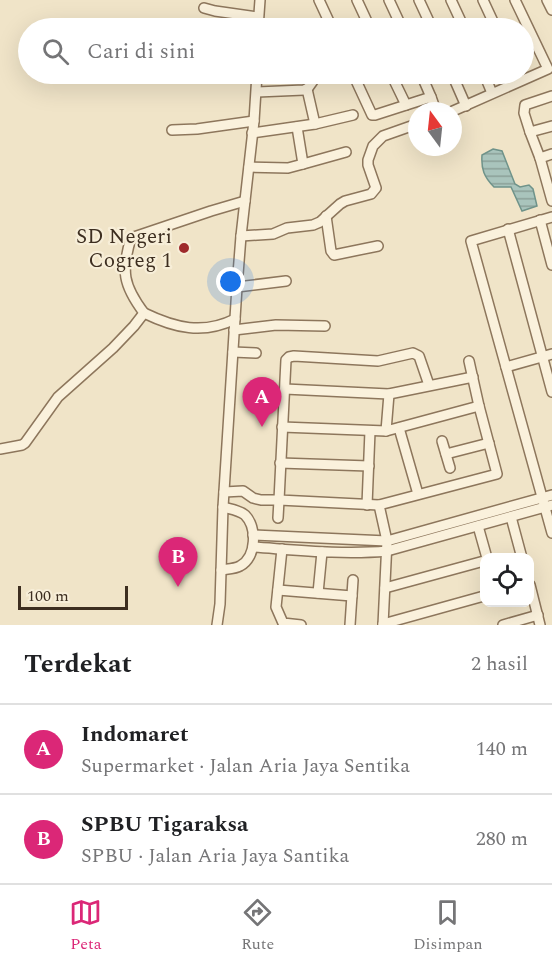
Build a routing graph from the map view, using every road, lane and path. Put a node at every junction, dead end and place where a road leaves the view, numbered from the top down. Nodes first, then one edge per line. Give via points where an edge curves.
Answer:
1 (260, 0) edge
2 (319, 0) edge
3 (357, 0) edge
4 (389, 0) edge
5 (419, 0) edge
6 (451, 0) edge
7 (483, 0) edge
8 (515, 0) edge
9 (547, 0) edge
10 (204, 8) dead end
11 (552, 10) edge
12 (258, 17) joint
13 (327, 18) edge
14 (365, 18) edge
15 (397, 18) edge
16 (427, 18) edge
17 (459, 18) edge
18 (491, 18) edge
19 (524, 18) edge
20 (534, 40) edge
21 (534, 73) edge
22 (257, 84) edge
23 (358, 84) edge
24 (396, 84) edge
25 (425, 84) edge
26 (456, 84) edge
27 (488, 84) edge
28 (506, 84) edge
29 (257, 92) junction
30 (492, 93) junction
31 (552, 96) edge
32 (431, 97) junction
33 (433, 102) edge
34 (406, 105) junction
35 (466, 106) junction
36 (462, 108) edge
37 (353, 115) dead end
38 (254, 121) junction
39 (315, 124) junction
40 (552, 126) edge
41 (297, 127) junction
42 (408, 127) edge
43 (172, 130) dead end
44 (530, 132) junction
45 (252, 133) junction
46 (346, 152) dead end
47 (552, 154) edge
48 (540, 158) junction
49 (303, 164) junction
50 (249, 167) junction
51 (550, 185) edge
52 (245, 201) junction
53 (552, 201) edge
54 (326, 216) junction
55 (552, 217) edge
56 (540, 220) junction
57 (508, 230) junction
58 (241, 236) junction
59 (378, 246) dead end
60 (550, 253) edge
61 (552, 265) edge
62 (286, 281) dead end
63 (237, 287) junction
64 (144, 313) junction
65 (235, 319) junction
66 (325, 326) dead end
67 (234, 330) junction
68 (233, 352) junction
69 (256, 353) dead end
70 (547, 356) edge
71 (469, 361) dead end
72 (506, 367) junction
73 (473, 377) junction
74 (429, 385) junction
75 (285, 389) junction
76 (552, 392) edge
77 (389, 394) junction
78 (479, 406) junction
79 (282, 427) junction
80 (399, 428) junction
81 (370, 431) junction
82 (386, 431) junction
83 (442, 441) dead end
84 (489, 443) junction
85 (0, 448) edge
86 (446, 454) junction
87 (280, 463) junction
88 (369, 466) junction
89 (450, 468) dead end
90 (497, 474) junction
91 (500, 485) dead end
92 (224, 492) junction
93 (418, 494) junction
94 (552, 495) edge
95 (279, 500) junction
96 (546, 504) edge
97 (368, 505) junction
98 (379, 505) junction
99 (223, 507) junction
100 (511, 517) junction
101 (278, 518) dead end
102 (478, 526) junction
103 (552, 532) edge
104 (253, 535) junction
105 (387, 541) junction
106 (253, 547) junction
107 (282, 549) junction
108 (387, 551) junction
109 (322, 552) junction
110 (485, 553) edge
111 (521, 553) edge
112 (480, 561) edge
113 (221, 570) junction
114 (353, 580) dead end
115 (385, 588) junction
116 (278, 590) junction
117 (318, 593) junction
118 (352, 596) junction
119 (480, 597) edge
120 (534, 601) edge
121 (539, 620) edge
122 (217, 625) edge
123 (302, 625) edge
124 (350, 625) edge
125 (383, 625) edge
126 (503, 625) edge

1 - 12 street
2 - 13 street
3 - 14 street
4 - 15 street
5 - 16 street
6 - 17 street
7 - 18 street
8 - 19 street
9 - 11 street
10 - 12 street
20 - 21 street via 548,69
22 - 29 street
23 - 34 street via 372,115
24 - 34 street
25 - 32 street
26 - 35 street
27 - 30 street
28 - 30 street
29 - 38 street
29 - 39 street via 304,90 310,85
30 - 35 street
31 - 44 street via 525,105
32 - 33 street
32 - 34 street
35 - 36 street
37 - 39 street
38 - 43 street
38 - 45 street
39 - 41 street
40 - 44 street
41 - 45 street
41 - 49 street
42 - 54 street via 383,136 372,146 368,165 376,190 345,201
44 - 48 street
45 - 50 street
46 - 49 street
47 - 48 street
48 - 51 street
49 - 50 street via 288,168
50 - 52 street
51 - 53 street
52 - 58 street
52 - 64 street via 130,238 124,260 125,276
54 - 58 street via 313,225
54 - 59 street via 334,255
55 - 56 street
56 - 57 street
56 - 60 street
57 - 70 street
57 - 72 street via 471,241
58 - 63 street
60 - 61 street
62 - 63 street
63 - 65 street
64 - 65 street via 190,328 214,327
64 - 85 street via 58,397 22,446
65 - 67 street
66 - 67 street via 276,325
67 - 68 street
68 - 69 street
68 - 92 street
70 - 72 street
70 - 76 street
71 - 73 street
72 - 96 street
73 - 74 street
73 - 78 street
74 - 75 street via 416,354 378,361 294,356 286,360
74 - 77 street
75 - 77 street
75 - 79 street
77 - 82 street
78 - 80 street
78 - 84 street
79 - 81 street
79 - 87 street
80 - 82 street
80 - 93 street
81 - 82 street
81 - 88 street
83 - 86 street
84 - 86 street
84 - 90 street
86 - 89 street
87 - 88 street
87 - 95 street
88 - 97 street
90 - 91 street
90 - 93 street
92 - 95 street via 243,491 261,500
92 - 99 street
93 - 98 street
94 - 96 street
95 - 97 street
95 - 101 street
96 - 100 street
96 - 103 street
96 - 105 street
97 - 98 street
98 - 105 street
99 - 104 street via 243,514
99 - 113 street
100 - 102 street
100 - 111 street
102 - 108 street
102 - 110 street
104 - 105 street
104 - 106 street
105 - 108 street
106 - 107 street
106 - 113 street via 240,566
107 - 109 street
107 - 116 street
108 - 109 street
108 - 115 street
109 - 117 street
112 - 115 street
113 - 122 street
114 - 118 street
115 - 125 street
116 - 117 street
116 - 123 street via 276,607 283,623
117 - 118 street
118 - 124 street
119 - 125 street
120 - 121 street
121 - 126 street

